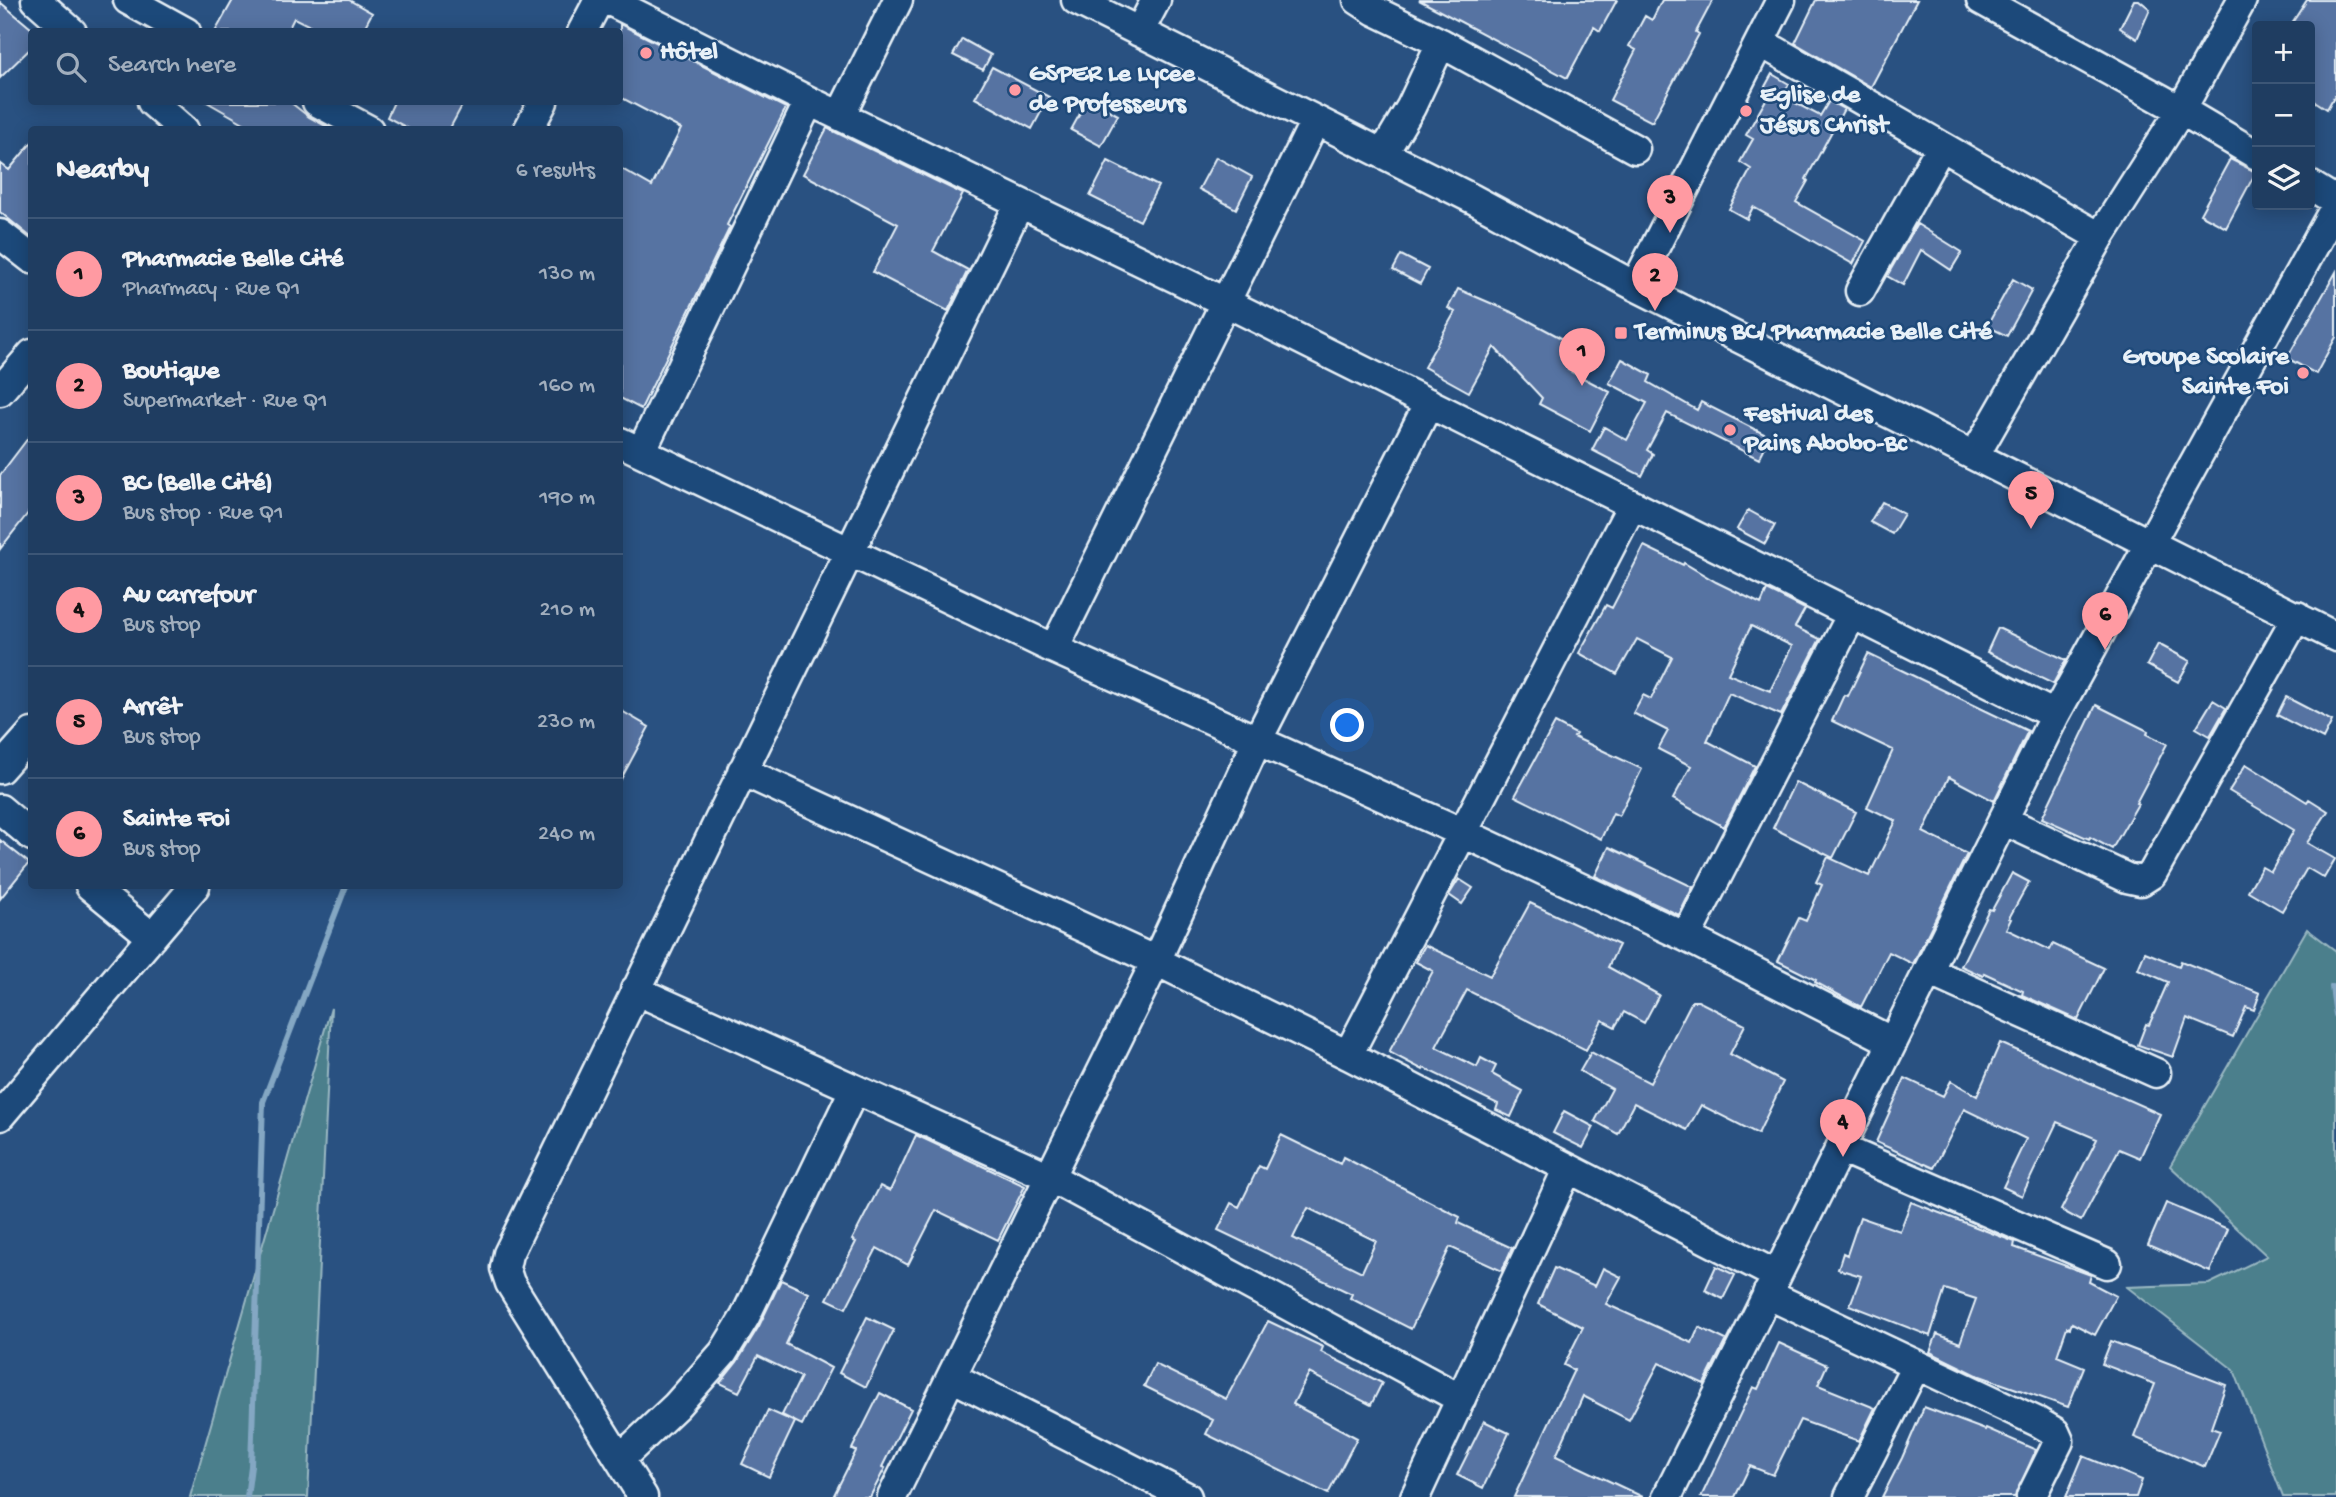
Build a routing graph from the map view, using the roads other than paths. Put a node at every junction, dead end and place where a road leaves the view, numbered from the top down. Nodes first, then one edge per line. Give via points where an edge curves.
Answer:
1 (128, 0) edge
2 (599, 0) edge
3 (608, 0) edge
4 (898, 0) edge
5 (1076, 0) edge
6 (1156, 0) edge
7 (1358, 0) edge
8 (1781, 0) edge
9 (1981, 0) edge
10 (2242, 0) edge
11 (42, 2) edge
12 (2019, 9) edge
13 (68, 28) edge
14 (179, 28) edge
15 (584, 28) edge
16 (1139, 32) junction
17 (1760, 42) junction
18 (1441, 43) junction
19 (809, 102) junction
20 (155, 105) edge
21 (323, 105) edge
22 (541, 105) edge
23 (2181, 110) junction
24 (839, 116) junction
25 (1315, 121) junction
26 (179, 126) edge
27 (362, 126) edge
28 (530, 126) edge
29 (1941, 146) junction
30 (1635, 149) dead end
31 (2252, 152) edge
32 (1383, 154) junction
33 (2315, 188) edge
34 (2336, 201) edge
35 (1019, 204) junction
36 (2336, 206) edge
37 (0, 234) edge
38 (2100, 237) junction
39 (28, 256) edge
40 (1635, 286) junction
41 (1860, 291) dead end
42 (1227, 303) junction
43 (28, 361) edge
44 (15, 385) edge
45 (1429, 403) junction
46 (630, 447) edge
47 (1975, 456) junction
48 (1632, 505) junction
49 (2149, 543) junction
50 (849, 552) junction
51 (1852, 614) junction
52 (2297, 616) junction
53 (2336, 638) edge
54 (1054, 649) junction
55 (2055, 715) junction
56 (28, 738) edge
57 (1258, 741) junction
58 (0, 769) edge
59 (742, 771) junction
60 (0, 810) edge
61 (2003, 820) junction
62 (1461, 832) junction
63 (28, 833) edge
64 (94, 889) edge
65 (192, 889) edge
66 (152, 937) junction
67 (1686, 937) junction
68 (1156, 961) junction
69 (1928, 971) junction
70 (635, 990) junction
71 (1893, 1042) junction
72 (1348, 1055) junction
73 (2156, 1073) dead end
74 (853, 1090) junction
75 (0, 1116) edge
76 (1840, 1148) junction
77 (1568, 1168) junction
78 (1050, 1177) junction
79 (2107, 1264) dead end
80 (1772, 1284) junction
81 (1916, 1365) junction
82 (952, 1377) junction
83 (1461, 1399) junction
84 (620, 1460) junction
85 (643, 1497) edge
86 (892, 1497) edge
87 (1186, 1497) edge
88 (1415, 1497) edge
89 (1667, 1497) edge
90 (1849, 1497) edge
91 (2031, 1497) edge

1 - 14 street
2 - 15 street
3 - 19 street
4 - 24 street
5 - 16 street
6 - 16 street
7 - 18 street
8 - 17 street
9 - 12 street
10 - 23 street
11 - 13 street
12 - 23 street
16 - 25 street
17 - 29 street
17 - 40 street
18 - 30 street
18 - 32 street
19 - 24 street
19 - 46 street
20 - 26 street
21 - 27 street
22 - 28 street
23 - 31 street
23 - 38 street
24 - 35 street
25 - 32 street
25 - 42 street
29 - 38 street
29 - 41 street
32 - 40 street
33 - 34 street
35 - 42 street
35 - 50 street
36 - 49 street
37 - 39 street
38 - 47 street
40 - 47 street
42 - 45 street
42 - 54 street
43 - 44 street
45 - 48 street
45 - 57 street
46 - 50 street
47 - 49 street
48 - 51 street
48 - 62 street
49 - 52 street
49 - 55 street
50 - 54 street
50 - 59 street
51 - 55 street
51 - 67 street
52 - 53 street
52 - 61 street via 2152,874 2141,881 2127,878
54 - 57 street
55 - 61 street
56 - 58 street
57 - 62 street
57 - 68 street
59 - 68 street
59 - 70 street
60 - 63 street
61 - 69 street
62 - 67 street
62 - 72 street
64 - 66 street
65 - 66 street
66 - 75 street
67 - 71 street
68 - 72 street
68 - 78 street
69 - 71 street
69 - 73 street
70 - 74 street
70 - 84 street via 505,1268
71 - 76 street
72 - 77 street
74 - 78 street
74 - 84 street via 745,1317 723,1353
76 - 79 street
76 - 80 street
77 - 80 street
77 - 83 street
78 - 82 street
78 - 83 street
80 - 81 street
80 - 89 street
81 - 90 street
81 - 91 street via 2055,1432 2059,1441
82 - 86 street
82 - 87 street
83 - 88 street
84 - 85 street

